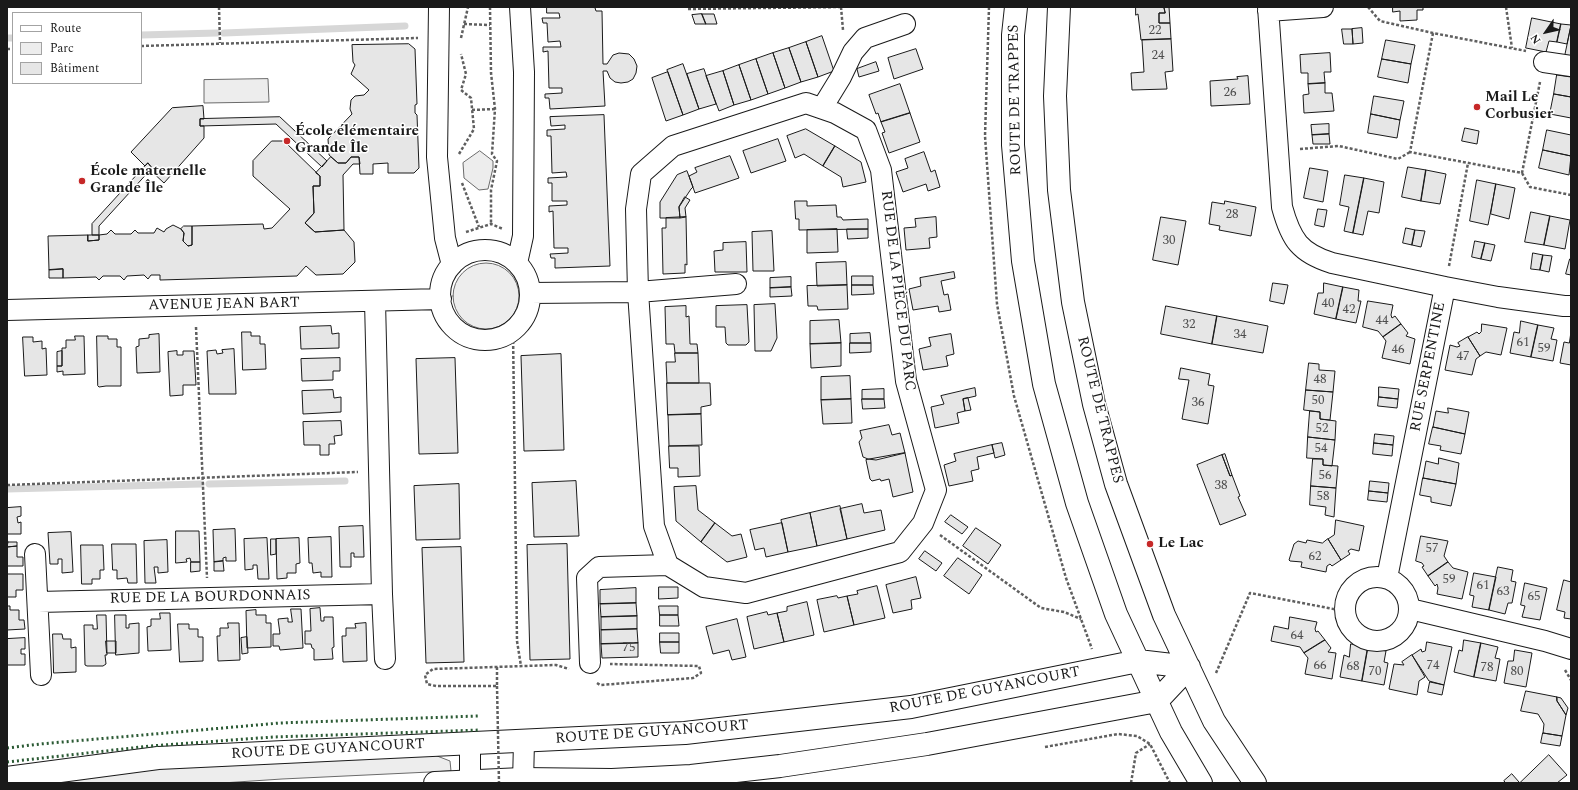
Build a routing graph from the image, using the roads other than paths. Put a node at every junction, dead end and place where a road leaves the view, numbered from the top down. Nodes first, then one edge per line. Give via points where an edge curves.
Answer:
1 (439, 7) edge
2 (520, 7) edge
3 (1016, 7) edge
4 (1059, 7) edge
5 (1323, 7) edge
6 (1268, 9) edge
7 (906, 24) dead end
8 (1544, 62) road end
9 (1571, 66) edge
10 (822, 108) junction
11 (517, 263) junction
12 (452, 265) junction
13 (736, 284) dead end
14 (1445, 287) junction
15 (638, 292) junction
16 (530, 293) junction
17 (441, 299) junction
18 (375, 301) junction
19 (1571, 306) edge
20 (7, 310) edge
21 (35, 554) dead end
22 (668, 565) junction
23 (1387, 578) junction
24 (382, 594) junction
25 (38, 602) junction
26 (1410, 609) junction
27 (1571, 649) edge
28 (385, 658) dead end
29 (1138, 661) junction
30 (1189, 667) junction
31 (592, 673) road end
32 (41, 675) dead end
33 (1157, 701) junction
34 (524, 741) junction
35 (470, 743) junction
36 (7, 778) edge
37 (523, 781) edge
38 (470, 782) edge
39 (435, 783) edge
40 (1201, 783) edge
41 (1255, 783) edge

1 - 12 street via 437,157 445,238
2 - 11 street via 524,72 523,236
3 - 29 main road, ROUTE DE TRAPPES via 1013,36 1013,145 1024,261 1044,384 1077,503 1116,614
4 - 30 main road, ROUTE DE TRAPPES via 1055,96 1059,182 1073,302 1094,404 1116,484 1164,615
5 - 6 street
6 - 14 street, RUE SERPENTINE via 1282,207 1296,243 1316,258 1332,263
7 - 10 street via 865,38 853,52
8 - 9 street
10 - 15 street, RUE DE LA PIÈCE DU PARC via 806,104 673,146 641,174 636,209
10 - 22 street, RUE DE LA PIÈCE DU PARC via 866,130 881,170 906,381 936,490 923,523 900,552 746,593 704,587
11 - 12 street via 505,254 491,250 476,251 463,256
11 - 16 street via 524,272
12 - 17 street via 445,275
13 - 15 street
14 - 19 street
14 - 23 street, RUE SERPENTINE
15 - 16 street
15 - 22 street, RUE DE LA PIÈCE DU PARC via 654,526
16 - 17 street via 528,307 522,320 512,331 487,340 474,338 451,324 444,312
17 - 18 street, AVENUE JEAN BART
18 - 20 street, AVENUE JEAN BART
18 - 24 street
21 - 25 street
22 - 31 street via 599,567 587,578
23 - 26 street via 1396,582 1403,590
23 - 26 street via 1366,578 1350,590 1344,611 1353,631 1372,641 1384,640 1402,630 1408,620
24 - 25 street, RUE DE LA BOURDONNAIS
24 - 28 street
25 - 32 street
26 - 27 street
29 - 30 main road, ROUTE DE GUYANCOURT
29 - 33 main road, ROUTE DE TRAPPES
29 - 34 main road, ROUTE DE GUYANCOURT via 912,707 685,734
30 - 33 main road
30 - 41 main road, ROUTE DE TRAPPES via 1214,721
33 - 37 main road via 927,744 780,766 675,777
33 - 40 main road, ROUTE DE TRAPPES via 1171,732
34 - 35 main road, ROUTE DE GUYANCOURT
34 - 37 street
35 - 36 main road, ROUTE DE GUYANCOURT via 158,758
35 - 38 street
37 - 38 main road
38 - 39 main road

